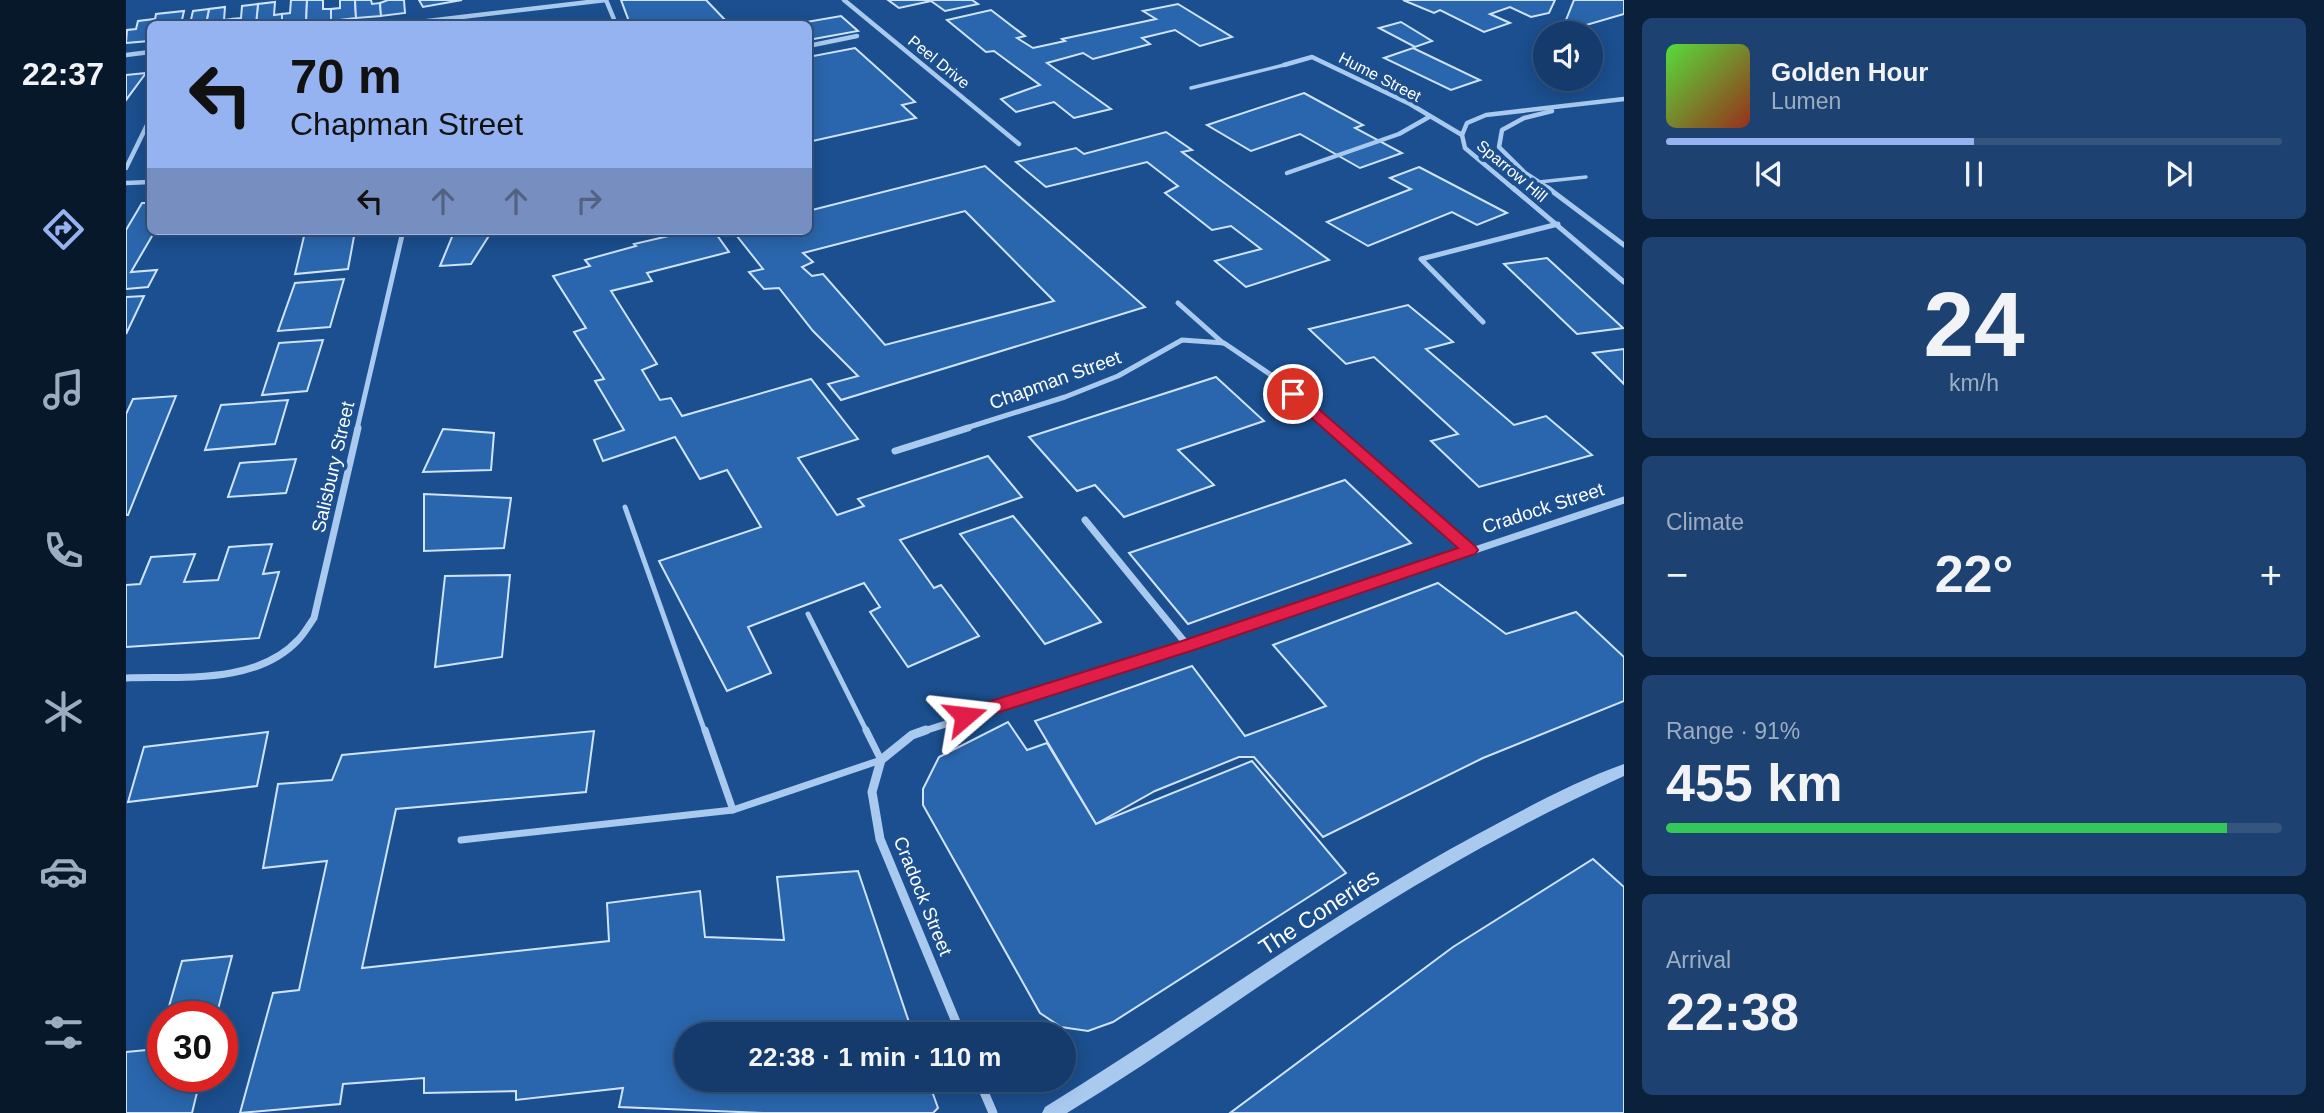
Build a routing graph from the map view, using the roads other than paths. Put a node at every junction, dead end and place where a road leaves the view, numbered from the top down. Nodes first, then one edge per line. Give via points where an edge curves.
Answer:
1 (606, 0) edge
2 (844, 0) edge
3 (427, 21) edge
4 (615, 21) edge
5 (857, 36) dead end
6 (812, 45) edge
7 (147, 52) edge
8 (126, 55) edge
9 (1284, 65) joint
10 (1191, 88) dead end
11 (1624, 99) edge
12 (1580, 105) junction
13 (1429, 117) junction
14 (147, 125) edge
15 (1462, 135) junction
16 (1020, 144) dead end
17 (126, 168) edge
18 (1287, 173) dead end
19 (1586, 177) dead end
20 (147, 182) edge
21 (1539, 182) junction
22 (126, 183) edge
23 (1558, 224) junction
24 (401, 235) edge
25 (1624, 245) edge
26 (1624, 282) edge
27 (1178, 303) dead end
28 (1483, 322) dead end
29 (1224, 344) junction
30 (895, 451) dead end
31 (1624, 500) edge
32 (625, 507) dead end
33 (1084, 520) dead end
34 (1470, 550) junction
35 (808, 614) dead end
36 (1188, 646) junction
37 (126, 678) edge
38 (881, 760) junction
39 (1624, 770) edge
40 (733, 810) junction
41 (461, 840) dead end
42 (956, 1022) edge
43 (984, 1092) edge
44 (993, 1113) edge
45 (1051, 1113) edge

1 - 3 street
1 - 4 street
2 - 16 street, Peel Drive
5 - 6 street
7 - 8 street
9 - 10 lane
9 - 13 street, Hume Street via 1312,57
11 - 12 street
12 - 15 street, Sparrow Hill via 1486,115 1467,123
12 - 21 street, Sparrow Hill via 1524,118 1502,130 1499,147
13 - 15 street, Hume Street
13 - 18 street via 1399,134
14 - 17 street
15 - 23 street, Sparrow Hill via 1465,148 1481,164
19 - 21 lane
20 - 22 street
21 - 25 street, Sparrow Hill
23 - 26 street, Sparrow Hill
23 - 28 street via 1421,259
24 - 37 street, Salisbury Street via 314,618 305,635 290,650 242,672
27 - 29 street, Chapman Street
29 - 30 street, Chapman Street via 1182,340 1118,376
29 - 34 street, Chapman Street via 1273,377
31 - 34 street, Cradock Street
32 - 40 lane
33 - 36 street
34 - 36 street, Cradock Street
35 - 38 lane
36 - 38 street, Cradock Street via 922,731
38 - 40 lane
38 - 42 street, Cradock Street via 872,792 880,839
39 - 45 street, The Coneries via 1453,853 1304,946 1128,1068
40 - 41 lane
43 - 44 street

